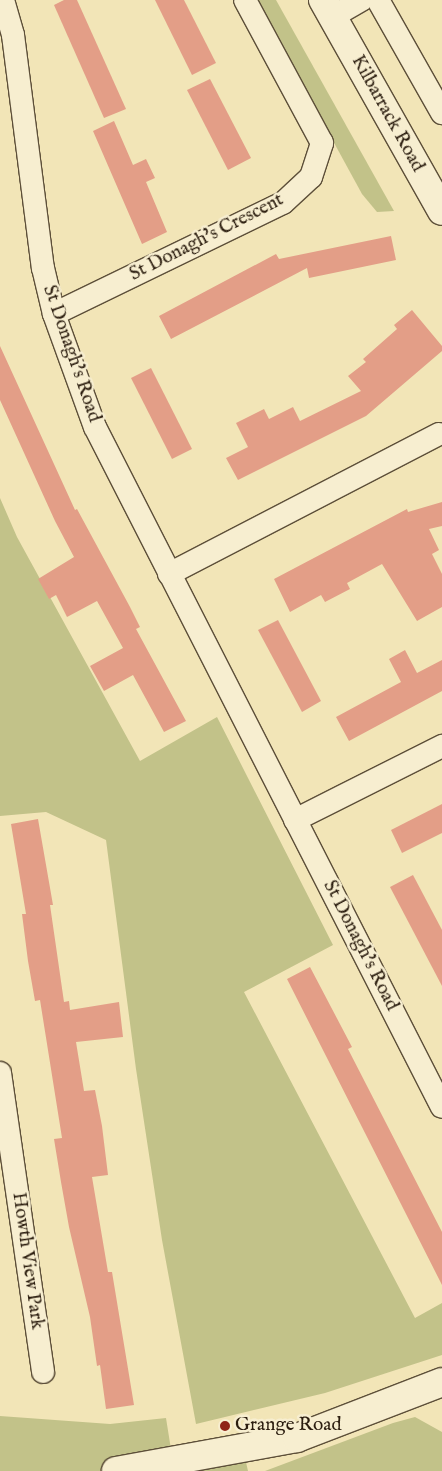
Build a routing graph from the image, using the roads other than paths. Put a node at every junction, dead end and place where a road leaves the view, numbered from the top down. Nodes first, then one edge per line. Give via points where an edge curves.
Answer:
1 (3, 0) edge
2 (245, 0) edge
3 (362, 0) edge
4 (378, 0) edge
5 (328, 8) edge
6 (442, 113) edge
7 (442, 211) edge
8 (54, 314) junction
9 (439, 434) dead end
10 (169, 574) junction
11 (442, 746) edge
12 (295, 820) junction
13 (433, 1068) edge
14 (1, 1085) edge
15 (442, 1107) edge
16 (42, 1372) dead end
17 (441, 1386) edge
18 (116, 1471) edge

1 - 8 street, St Donagh's Road via 13,35 43,268
2 - 8 street, St Donagh's Crescent via 322,143 311,178 283,202
3 - 5 street, Kilbarrack Road
4 - 6 street
5 - 7 main road, Kilbarrack Road
8 - 10 street, St Donagh's Road via 95,427
9 - 10 street
10 - 12 street, St Donagh's Road
11 - 12 street
12 - 13 street, St Donagh's Road
13 - 15 street, St Donagh's Road
14 - 16 street, Howth View Park
17 - 18 main road via 297,1438

